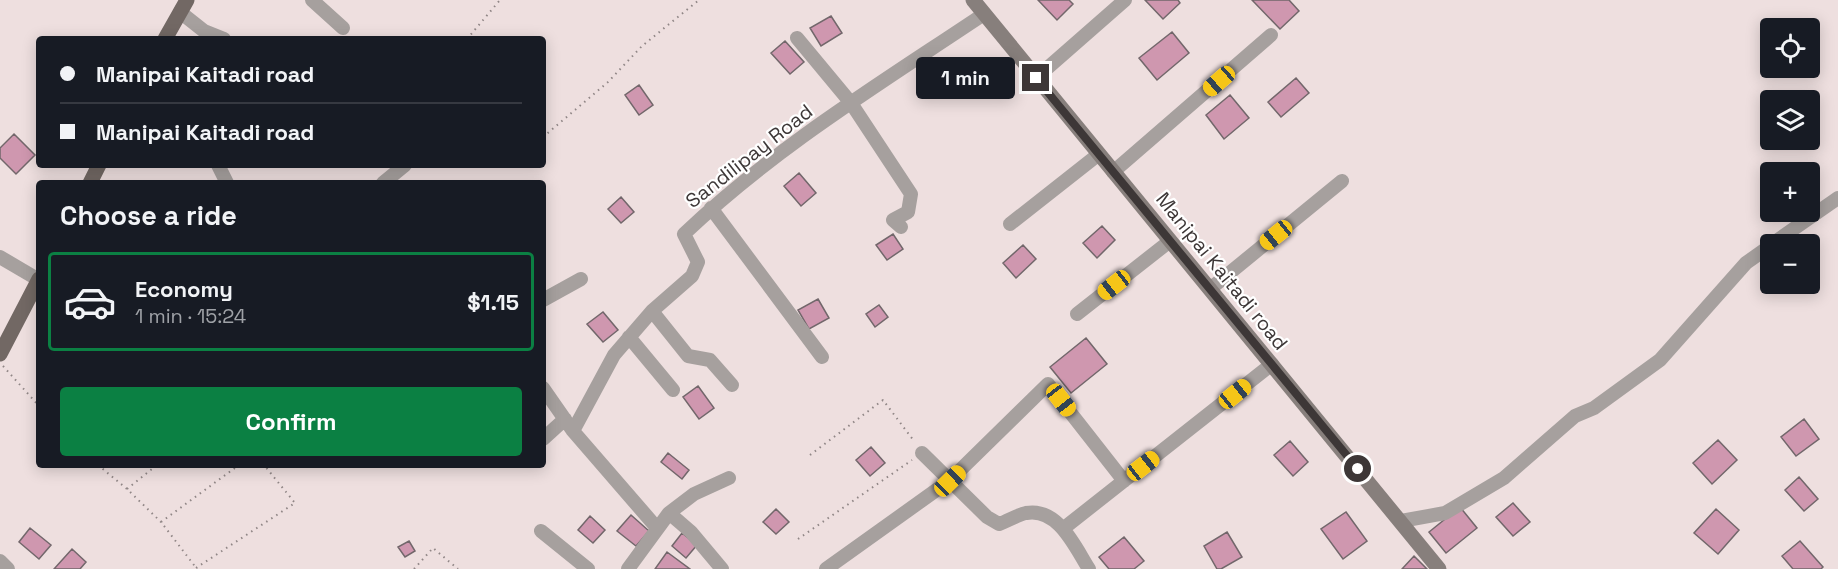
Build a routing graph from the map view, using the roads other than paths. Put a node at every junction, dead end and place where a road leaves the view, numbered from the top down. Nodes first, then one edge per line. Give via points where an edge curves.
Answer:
1 (312, 0) edge
2 (973, 0) edge
3 (1125, 0) edge
4 (184, 6) edge
5 (984, 14) junction
6 (343, 28) dead end
7 (1271, 35) dead end
8 (167, 36) edge
9 (215, 36) edge
10 (797, 38) dead end
11 (1036, 78) junction
12 (851, 103) junction
13 (1099, 154) junction
14 (401, 168) edge
15 (1113, 172) junction
16 (387, 180) edge
17 (1342, 181) dead end
18 (1838, 198) edge
19 (711, 208) junction
20 (1010, 224) dead end
21 (900, 227) dead end
22 (1787, 234) edge
23 (1170, 241) junction
24 (1760, 253) edge
25 (0, 257) edge
26 (36, 277) edge
27 (581, 279) dead end
28 (36, 285) edge
29 (1210, 289) junction
30 (546, 298) edge
31 (652, 311) junction
32 (1077, 314) dead end
33 (629, 337) junction
34 (1, 353) edge
35 (822, 357) dead end
36 (1272, 364) junction
37 (732, 386) dead end
38 (673, 390) dead end
39 (546, 396) edge
40 (569, 425) junction
41 (546, 437) edge
42 (922, 453) road end
43 (729, 478) dead end
44 (950, 481) junction
45 (1124, 481) junction
46 (669, 513) junction
47 (1401, 521) junction
48 (657, 528) junction
49 (1064, 528) junction
50 (541, 531) dead end
51 (0, 561) edge
52 (8, 569) edge
53 (588, 569) edge
54 (628, 569) edge
55 (722, 569) edge
56 (826, 569) edge
57 (1089, 569) edge
58 (1439, 569) edge

1 - 6 street
2 - 5 main road, Manipai Kaitadi road
3 - 11 street
4 - 8 main road
4 - 9 street via 204,32
5 - 11 main road, Manipai Kaitadi road
5 - 12 street, Sandilipay Road
7 - 15 street
10 - 12 street
11 - 13 main road, Manipai Kaitadi road
12 - 19 street, Sandilipay Road via 797,139
12 - 21 street via 911,194 908,212 893,220
13 - 15 main road, Manipai Kaitadi road
13 - 20 street
14 - 16 street
15 - 23 main road, Manipai Kaitadi road
17 - 29 street
18 - 22 street
19 - 31 street, Sandilipay Road via 684,234 698,262 692,276
19 - 35 street
23 - 29 main road, Manipai Kaitadi road
23 - 32 street
24 - 47 street via 1746,263 1660,360 1594,408 1575,416 1504,478 1445,513
25 - 26 street
27 - 30 street
28 - 34 main road
29 - 36 main road, Manipai Kaitadi road
31 - 33 street, Sandilipay Road
31 - 37 street via 688,356 710,360
33 - 38 street
33 - 40 street, Sandilipay Road
36 - 45 street
36 - 47 main road, Manipai Kaitadi road
39 - 40 street
40 - 41 street, Sandilipay Road
40 - 48 street
42 - 44 street
43 - 46 street via 694,494
44 - 45 street via 1048,384
44 - 49 street via 999,524 1026,513 1044,513
44 - 56 street
45 - 49 street
46 - 48 street
46 - 55 street
47 - 58 main road, Manipai Kaitadi road
48 - 54 street
49 - 57 street
50 - 53 street
51 - 52 street

